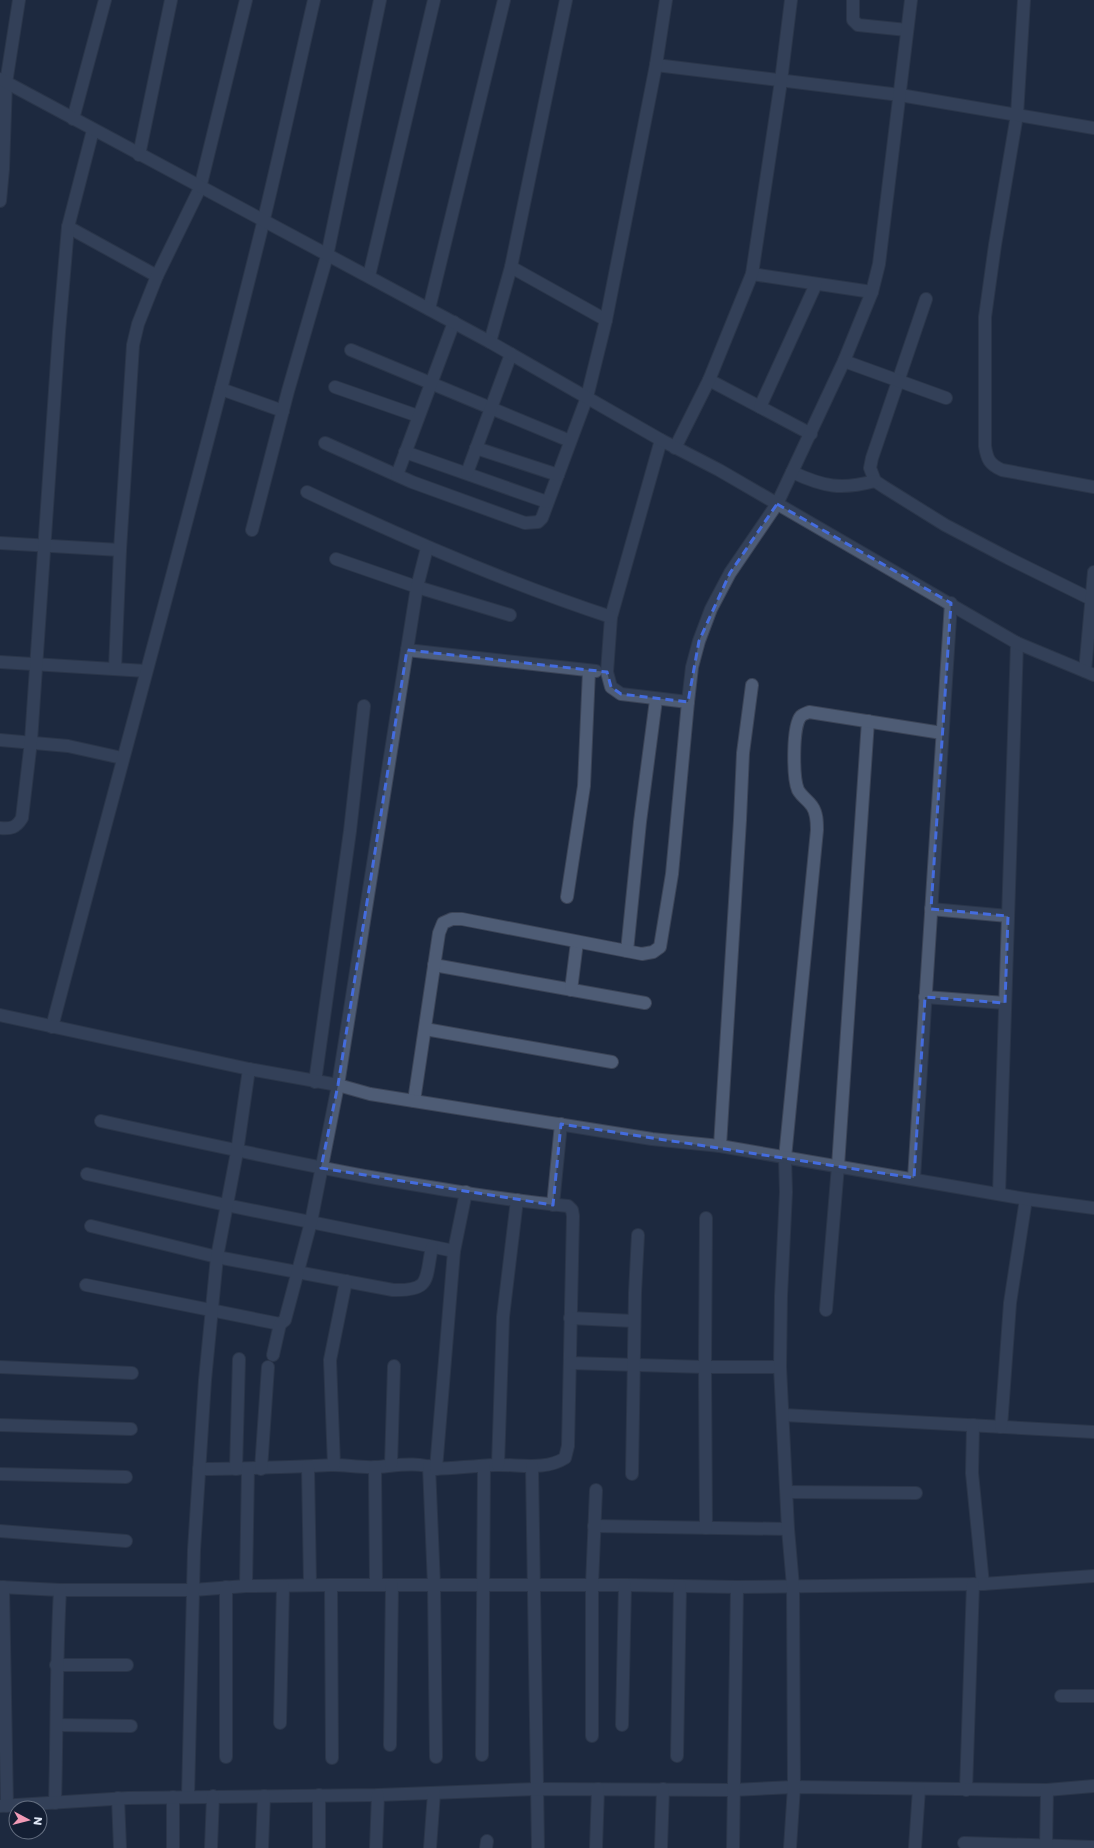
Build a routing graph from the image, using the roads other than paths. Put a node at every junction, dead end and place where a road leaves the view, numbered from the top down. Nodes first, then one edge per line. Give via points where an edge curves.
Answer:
1 (19, 0) edge
2 (104, 0) edge
3 (171, 0) edge
4 (246, 0) edge
5 (314, 0) edge
6 (380, 0) edge
7 (434, 0) edge
8 (504, 0) edge
9 (566, 0) edge
10 (666, 0) edge
11 (791, 0) edge
12 (853, 0) edge
13 (911, 0) edge
14 (1024, 0) edge
15 (908, 30) junction
16 (656, 65) junction
17 (3, 81) edge
18 (781, 81) junction
19 (900, 95) junction
20 (1017, 115) junction
21 (73, 119) junction
22 (1094, 128) edge
23 (93, 130) junction
24 (139, 155) junction
25 (200, 188) junction
26 (0, 201) edge
27 (263, 222) junction
28 (68, 227) junction
29 (327, 256) junction
30 (511, 267) junction
31 (752, 274) junction
32 (157, 276) junction
33 (369, 276) junction
34 (816, 284) junction
35 (872, 292) junction
36 (926, 300) dead end
37 (429, 309) junction
38 (606, 320) junction
39 (454, 322) junction
40 (490, 342) junction
41 (350, 350) dead end
42 (511, 354) junction
43 (844, 361) junction
44 (710, 380) junction
45 (430, 382) junction
46 (898, 382) junction
47 (335, 387) dead end
48 (220, 389) junction
49 (587, 397) junction
50 (946, 398) dead end
51 (491, 407) junction
52 (760, 407) junction
53 (283, 411) junction
54 (418, 416) junction
55 (811, 434) junction
56 (661, 440) junction
57 (570, 441) junction
58 (324, 443) dead end
59 (476, 448) junction
60 (676, 448) junction
61 (405, 452) junction
62 (792, 472) junction
63 (467, 473) junction
64 (397, 475) junction
65 (558, 475) junction
66 (875, 481) junction
67 (1094, 487) edge
68 (307, 492) dead end
69 (547, 502) junction
70 (777, 504) junction
71 (252, 530) dead end
72 (0, 544) edge
73 (45, 546) junction
74 (427, 548) junction
75 (120, 550) junction
76 (336, 559) dead end
77 (1094, 572) edge
78 (417, 588) junction
79 (1091, 599) junction
80 (951, 603) junction
81 (510, 615) dead end
82 (611, 617) junction
83 (1017, 643) junction
84 (407, 650) junction
85 (0, 662) edge
86 (35, 664) junction
87 (115, 669) junction
88 (589, 670) junction
89 (146, 671) junction
90 (607, 672) junction
91 (1090, 673) edge
92 (752, 685) dead end
93 (656, 700) junction
94 (688, 702) junction
95 (364, 706) dead end
96 (868, 721) junction
97 (942, 733) junction
98 (0, 740) edge
99 (31, 742) junction
100 (122, 758) junction
101 (0, 828) edge
102 (567, 897) dead end
103 (931, 909) junction
104 (1008, 916) junction
105 (577, 942) junction
106 (628, 952) junction
107 (434, 965) junction
108 (571, 990) junction
109 (925, 997) junction
110 (645, 1003) dead end
111 (1005, 1003) junction
112 (0, 1015) edge
113 (52, 1027) junction
114 (424, 1029) junction
115 (612, 1062) dead end
116 (249, 1069) junction
117 (315, 1082) junction
118 (338, 1085) junction
119 (414, 1101) junction
120 (101, 1120) dead end
121 (561, 1124) junction
122 (720, 1146) junction
123 (236, 1152) junction
124 (786, 1158) junction
125 (838, 1166) junction
126 (321, 1168) junction
127 (86, 1174) dead end
128 (914, 1178) junction
129 (466, 1192) junction
130 (999, 1194) junction
131 (1026, 1199) junction
132 (517, 1200) junction
133 (226, 1205) junction
134 (553, 1205) junction
135 (1094, 1208) edge
136 (706, 1218) dead end
137 (311, 1222) junction
138 (91, 1226) dead end
139 (638, 1235) dead end
140 (432, 1246) junction
141 (454, 1251) junction
142 (217, 1257) junction
143 (299, 1272) junction
144 (346, 1281) junction
145 (86, 1285) dead end
146 (826, 1310) dead end
147 (212, 1311) junction
148 (570, 1318) junction
149 (634, 1321) junction
150 (280, 1324) junction
151 (273, 1355) dead end
152 (239, 1359) dead end
153 (570, 1363) junction
154 (634, 1365) junction
155 (394, 1366) dead end
156 (0, 1367) edge
157 (268, 1367) dead end
158 (705, 1367) junction
159 (780, 1367) junction
160 (132, 1373) dead end
161 (784, 1415) junction
162 (0, 1424) edge
163 (973, 1425) junction
164 (1001, 1426) junction
165 (131, 1429) dead end
166 (1094, 1432) edge
167 (334, 1465) junction
168 (392, 1465) junction
169 (498, 1465) junction
170 (484, 1466) junction
171 (532, 1466) junction
172 (308, 1467) junction
173 (375, 1467) junction
174 (433, 1468) junction
175 (242, 1469) junction
176 (261, 1469) junction
177 (199, 1470) junction
178 (0, 1474) edge
179 (632, 1474) dead end
180 (126, 1477) dead end
181 (596, 1490) dead end
182 (787, 1492) junction
183 (916, 1493) dead end
184 (594, 1526) junction
185 (706, 1528) junction
186 (788, 1529) junction
187 (0, 1531) edge
188 (126, 1541) dead end
189 (1094, 1576) edge
190 (978, 1584) junction
191 (310, 1585) junction
192 (331, 1585) junction
193 (376, 1585) junction
194 (392, 1585) junction
195 (434, 1585) junction
196 (483, 1585) junction
197 (534, 1585) junction
198 (592, 1585) junction
199 (625, 1585) junction
200 (246, 1586) junction
201 (283, 1586) junction
202 (680, 1586) junction
203 (793, 1586) junction
204 (1, 1587) edge
205 (226, 1587) junction
206 (737, 1587) junction
207 (60, 1590) junction
208 (193, 1590) junction
209 (56, 1665) junction
210 (127, 1665) dead end
211 (1061, 1696) dead end
212 (1094, 1696) edge
213 (280, 1723) dead end
214 (57, 1725) junction
215 (622, 1725) dead end
216 (132, 1726) dead end
217 (592, 1736) dead end
218 (390, 1745) dead end
219 (482, 1755) dead end
220 (678, 1756) dead end
221 (226, 1757) dead end
222 (436, 1757) dead end
223 (332, 1758) dead end
224 (1094, 1786) edge
225 (794, 1788) junction
226 (537, 1789) junction
227 (598, 1789) junction
228 (663, 1789) junction
229 (919, 1789) junction
230 (733, 1790) junction
231 (966, 1790) junction
232 (1047, 1790) junction
233 (434, 1793) junction
234 (319, 1795) junction
235 (378, 1795) junction
236 (188, 1796) junction
237 (213, 1796) junction
238 (264, 1796) junction
239 (173, 1797) junction
240 (123, 1798) junction
241 (55, 1803) junction
242 (3, 1806) edge
243 (964, 1843) dead end
244 (1046, 1847) edge
245 (1094, 1847) edge
246 (120, 1848) edge
247 (173, 1848) edge
248 (211, 1848) edge
249 (262, 1848) edge
250 (319, 1848) edge
251 (376, 1848) edge
252 (430, 1848) edge
253 (538, 1848) edge
254 (596, 1848) edge
255 (661, 1848) edge
256 (733, 1848) edge
257 (790, 1848) edge
258 (915, 1848) edge

1 - 17 street
2 - 21 street
3 - 24 street
4 - 25 street
5 - 27 street
6 - 29 street
7 - 33 street
8 - 37 street
9 - 30 street
10 - 16 street
11 - 18 street
12 - 15 street via 852,20 858,25
13 - 15 street
14 - 20 street
15 - 19 street
16 - 18 street
16 - 38 street
17 - 21 street
17 - 26 street via 3,169
18 - 19 street
18 - 31 street
19 - 20 street
19 - 35 street via 879,264
20 - 22 street
20 - 67 street via 985,316 986,457 991,465 1002,470
21 - 23 street
23 - 24 street
23 - 28 street
24 - 25 street
25 - 27 street
25 - 32 street
27 - 29 street
27 - 48 street
28 - 32 street
28 - 73 street
29 - 33 street
29 - 53 street
30 - 38 street
30 - 40 street
31 - 34 street
31 - 44 street
32 - 75 street via 138,324 133,345
33 - 37 street
34 - 35 street
34 - 52 street
35 - 43 street
36 - 46 street
37 - 39 street
38 - 49 street
39 - 40 street
39 - 45 street
40 - 42 street
41 - 45 street
42 - 49 street
42 - 51 street
43 - 46 street
43 - 55 street
44 - 52 street
44 - 60 street
45 - 51 street
45 - 54 street
46 - 50 street
46 - 66 street via 872,458 870,468
47 - 54 street
48 - 53 street
48 - 89 street
49 - 56 street
49 - 57 street
51 - 57 street
51 - 59 street
52 - 55 street
53 - 71 street
54 - 61 street
55 - 62 street
56 - 60 street
56 - 82 street
57 - 65 street
58 - 64 street
59 - 63 street
59 - 65 street
60 - 70 street
61 - 63 street
61 - 64 street
62 - 66 street via 831,486 852,487
62 - 70 street
63 - 69 street
64 - 69 street via 526,523 538,522
65 - 69 street
66 - 79 street via 945,524
68 - 74 street
70 - 80 street
70 - 94 street via 730,573 711,609 692,667
72 - 73 street
73 - 75 street
73 - 86 street
74 - 78 street
74 - 82 street via 550,597
75 - 87 street
76 - 78 street
77 - 79 street
78 - 81 street
78 - 84 street
79 - 91 street
80 - 83 street
80 - 97 street
82 - 90 street
83 - 91 street
83 - 104 street
84 - 88 street
84 - 118 street
85 - 86 street
86 - 87 street
86 - 99 street
87 - 89 street
88 - 90 street
88 - 102 street via 584,786
89 - 100 street
90 - 93 street via 611,687 616,692
92 - 122 street via 743,753
93 - 94 street
93 - 106 street via 640,822
94 - 106 street via 672,874 660,947 653,952 642,954
95 - 117 street via 350,831
96 - 97 street
96 - 124 street via 809,712 801,716 797,724 795,780 798,790 817,816 817,830
96 - 125 street
97 - 103 street
98 - 99 street
99 - 100 street via 68,746
99 - 101 street via 22,818 17,826 10,829
100 - 113 street
103 - 104 street
103 - 109 street
104 - 111 street
105 - 106 street
105 - 107 street via 452,919 443,923 439,933
105 - 108 street
107 - 108 street
107 - 114 street
108 - 110 street
109 - 111 street
109 - 128 street
111 - 130 street
112 - 113 street
113 - 116 street
114 - 115 street
114 - 119 street
116 - 117 street
116 - 123 street
117 - 118 street
118 - 119 street via 370,1094
118 - 126 street
119 - 121 street
120 - 123 street
121 - 122 street via 652,1139
121 - 134 street
122 - 124 street
123 - 126 street
123 - 133 street
124 - 125 street
124 - 159 street
125 - 128 street
125 - 146 street
126 - 129 street
126 - 137 street
127 - 133 street
128 - 130 street
129 - 132 street
129 - 141 street
130 - 131 street
131 - 135 street
131 - 164 street via 1010,1303
132 - 134 street
132 - 169 street via 503,1317
133 - 137 street
133 - 142 street
134 - 148 street via 568,1206 573,1216
136 - 158 street
137 - 140 street
137 - 143 street
138 - 142 street
139 - 149 street
140 - 141 street
140 - 144 street via 422,1286 393,1290
141 - 174 street
142 - 143 street
142 - 147 street
143 - 144 street
143 - 150 street via 285,1320
144 - 167 street via 330,1360
145 - 147 street
147 - 150 street
147 - 177 street
148 - 149 street
148 - 153 street
149 - 154 street
150 - 151 street
152 - 175 street
153 - 154 street
153 - 171 street via 568,1446 565,1458 556,1464
154 - 158 street
154 - 179 street
155 - 168 street
156 - 160 street
157 - 176 street
158 - 159 street
158 - 185 street
159 - 161 street
161 - 163 street
161 - 182 street
162 - 165 street
163 - 164 street
163 - 190 street via 972,1473
164 - 166 street
167 - 172 street
167 - 173 street
168 - 173 street
168 - 174 street
169 - 170 street
169 - 171 street
170 - 174 street
170 - 196 street
171 - 197 street
172 - 176 street
172 - 191 street
173 - 193 street
174 - 195 street
175 - 176 street
175 - 177 street
175 - 200 street
177 - 208 street
178 - 180 street
181 - 184 street
182 - 183 street
182 - 186 street
184 - 185 street
184 - 198 street
185 - 186 street
186 - 203 street
187 - 188 street
189 - 190 street
190 - 203 street
190 - 231 street
191 - 192 street
191 - 201 street
192 - 193 street
192 - 223 street
193 - 194 street
194 - 195 street
194 - 218 street
195 - 196 street
195 - 222 street
196 - 197 street
196 - 219 street
197 - 198 street
197 - 226 street
198 - 199 street
198 - 217 street
199 - 202 street
199 - 215 street
200 - 201 street
200 - 205 street
201 - 213 street
202 - 206 street
202 - 220 street
203 - 206 street
203 - 225 street
204 - 207 street
204 - 242 street
205 - 208 street
205 - 221 street
206 - 230 street
207 - 208 street
207 - 209 street
208 - 236 street
209 - 210 street
209 - 214 street
211 - 212 street
214 - 216 street
214 - 241 street
224 - 232 street
225 - 229 street
225 - 230 street
225 - 257 street
226 - 227 street
226 - 233 street
226 - 253 street
227 - 228 street
227 - 254 street
228 - 230 street
228 - 255 street
229 - 231 street
229 - 258 street
230 - 256 street
231 - 232 street
232 - 244 street
233 - 235 street
233 - 252 street
234 - 235 street
234 - 238 street
234 - 250 street
235 - 251 street
236 - 237 street
236 - 239 street
237 - 238 street
237 - 248 street
238 - 249 street
239 - 240 street
239 - 247 street
240 - 241 street
240 - 246 street
241 - 242 street
243 - 244 street
244 - 245 street

